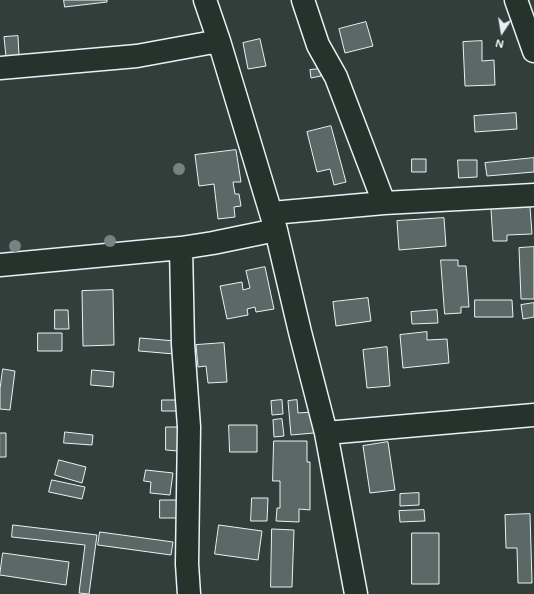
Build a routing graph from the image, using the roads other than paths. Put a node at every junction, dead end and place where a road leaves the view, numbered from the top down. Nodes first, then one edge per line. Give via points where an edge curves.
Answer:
1 (205, 0) edge
2 (302, 0) edge
3 (516, 0) edge
4 (219, 41) junction
5 (534, 51) edge
6 (0, 68) edge
7 (534, 196) edge
8 (384, 203) junction
9 (274, 221) junction
10 (181, 248) junction
11 (0, 265) edge
12 (534, 414) edge
13 (326, 433) junction
14 (189, 594) edge
15 (356, 594) edge

1 - 4 street
2 - 8 street via 318,44 336,77
3 - 5 street
4 - 6 street via 137,56
4 - 9 street
7 - 8 street
8 - 9 street
9 - 10 street via 214,243
9 - 13 street
10 - 11 street
10 - 14 street via 183,344 189,427
12 - 13 street
13 - 15 street

